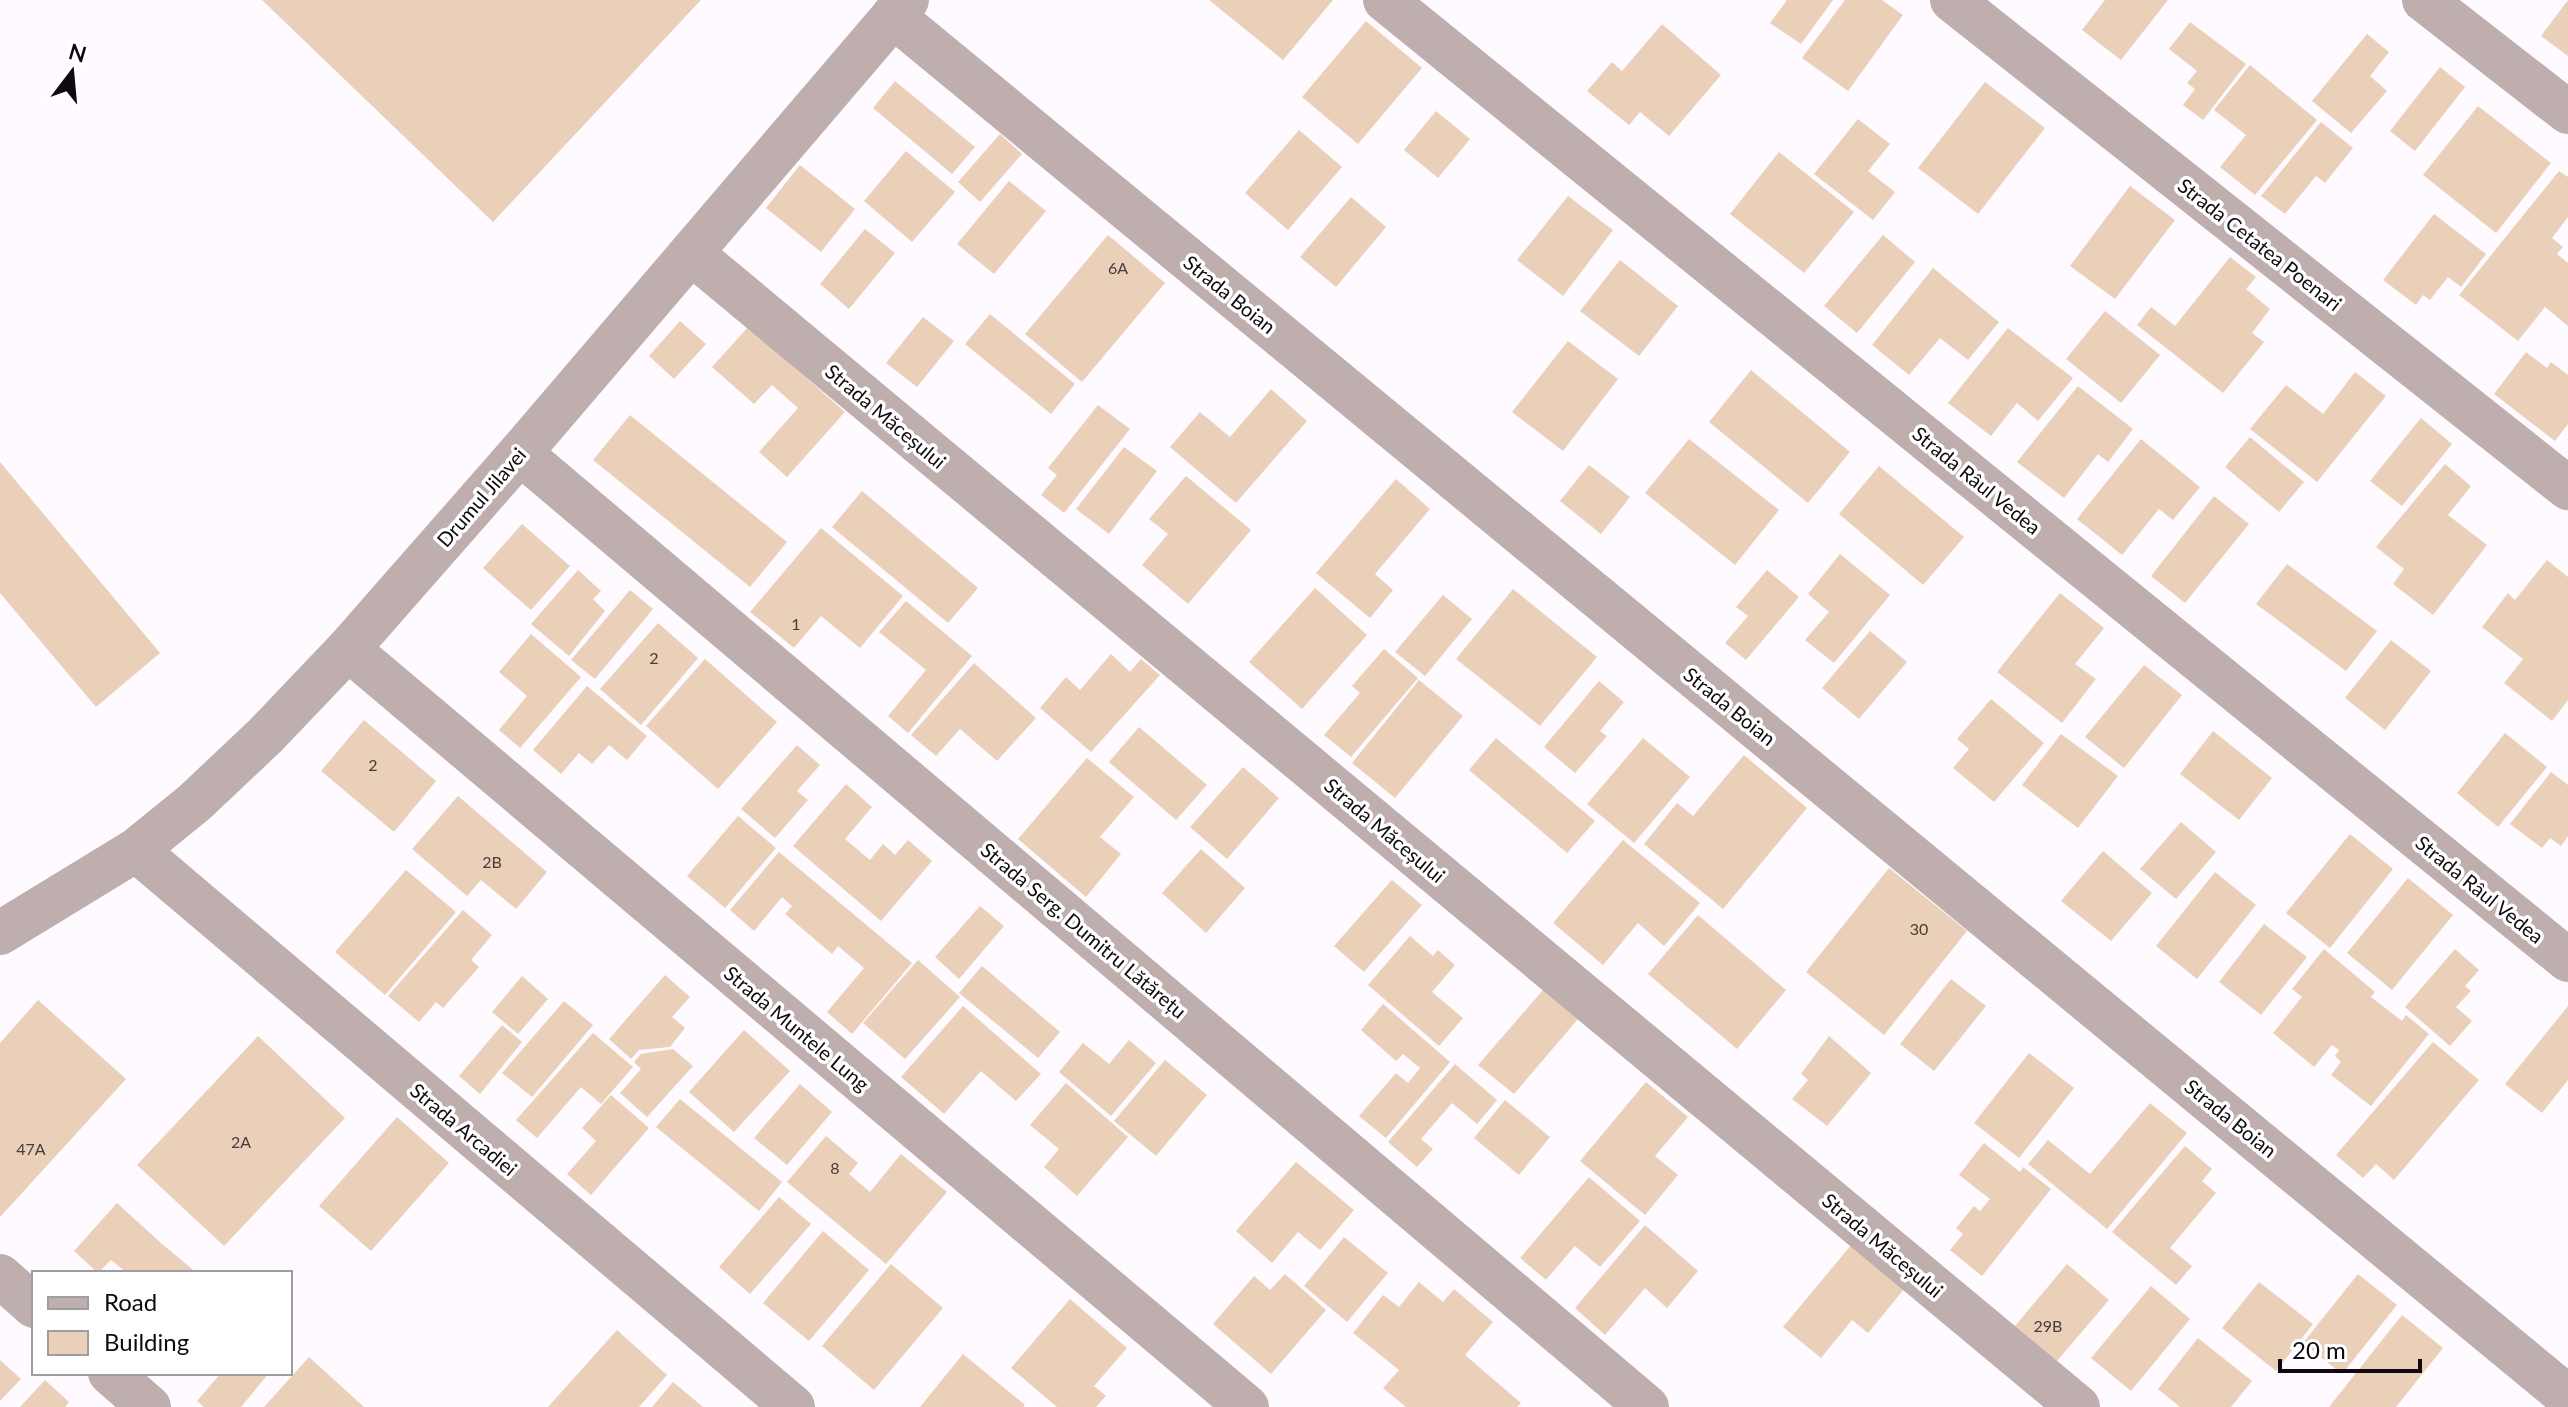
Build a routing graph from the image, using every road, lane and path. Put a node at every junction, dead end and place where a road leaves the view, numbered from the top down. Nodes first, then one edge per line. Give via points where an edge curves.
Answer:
1 (1385, 0) edge
2 (1952, 0) edge
3 (2424, 0) edge
4 (900, 8) edge
5 (2568, 112) edge
6 (691, 253) junction
7 (520, 453) junction
8 (2568, 488) edge
9 (348, 649) junction
10 (136, 850) junction
11 (0, 933) edge
12 (2568, 960) edge
13 (0, 1276) edge
14 (32, 1304) edge
15 (112, 1375) edge
16 (2568, 1397) edge
17 (149, 1407) edge
18 (793, 1407) edge
19 (1247, 1407) edge
20 (1647, 1407) edge
21 (2078, 1407) edge

1 - 12 street, Strada Râul Vedea
2 - 8 street, Strada Cetatea Poenari
3 - 5 street
4 - 6 street, Drumul Jilavei
4 - 16 street, Strada Boian
6 - 7 street, Drumul Jilavei
6 - 21 street, Strada Măceșului
7 - 9 street, Drumul Jilavei
7 - 20 street, Strada Serg. Dumitru Lătărețu
9 - 10 street, Drumul Jilavei via 255,746
9 - 19 street, Strada Muntele Lung
10 - 11 street, Drumul Jilavei
10 - 18 street, Strada Arcadiei
13 - 14 street
15 - 17 street

